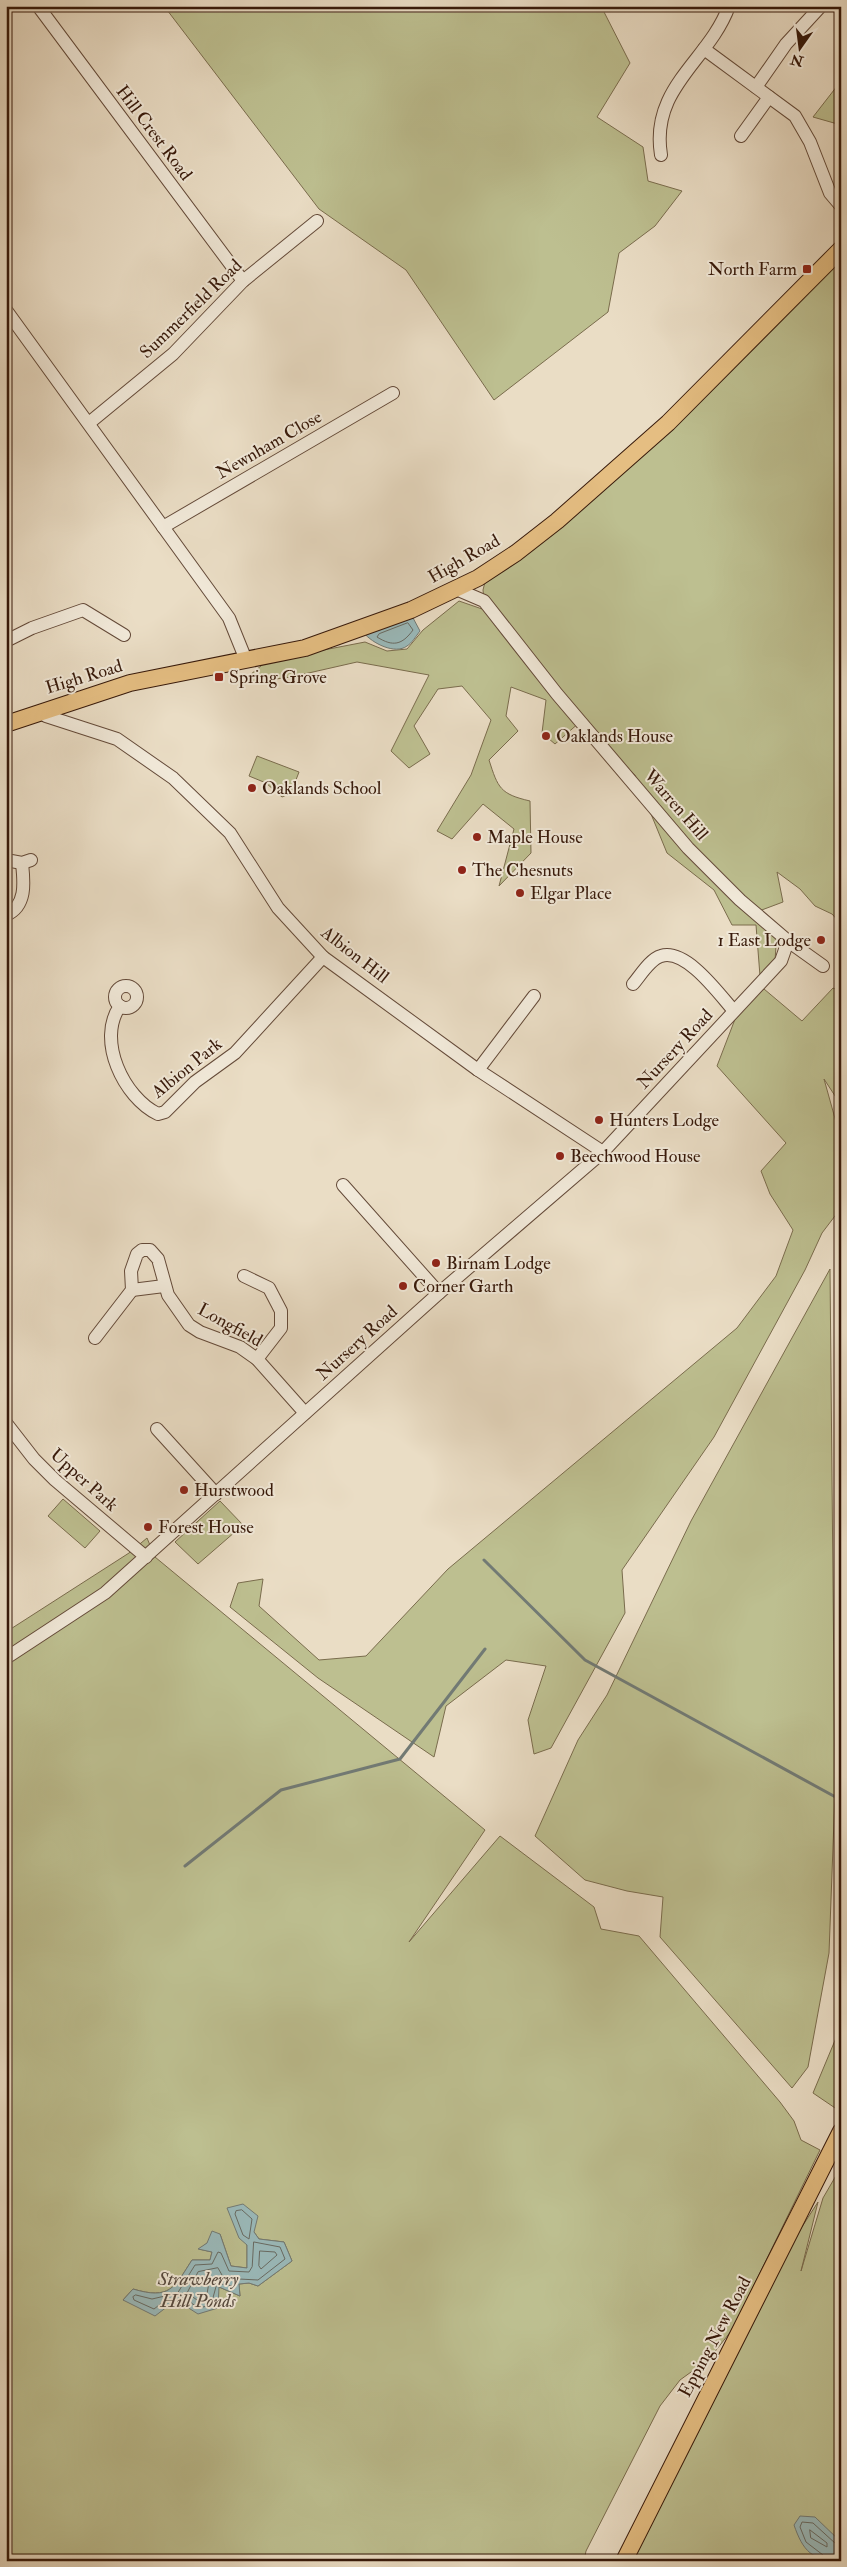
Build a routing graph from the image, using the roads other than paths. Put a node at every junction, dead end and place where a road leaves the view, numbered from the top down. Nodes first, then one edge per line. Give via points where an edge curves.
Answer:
1 (38, 6) edge
2 (729, 6) edge
3 (821, 6) edge
4 (704, 48) junction
5 (756, 87) junction
6 (770, 97) junction
7 (741, 136) dead end
8 (661, 155) dead end
9 (841, 206) edge
10 (317, 221) dead end
11 (841, 249) edge
12 (243, 281) junction
13 (6, 310) edge
14 (393, 393) dead end
15 (89, 423) junction
16 (163, 527) junction
17 (478, 578) junction
18 (456, 589) junction
19 (484, 601) junction
20 (124, 636) dead end
21 (6, 641) edge
22 (246, 660) junction
23 (41, 712) junction
24 (6, 724) edge
25 (6, 860) edge
26 (6, 915) edge
27 (788, 941) junction
28 (323, 957) junction
29 (823, 966) dead end
30 (633, 984) dead end
31 (534, 996) dead end
32 (120, 1006) dead end
33 (734, 1011) junction
34 (478, 1070) junction
35 (603, 1152) junction
36 (343, 1185) dead end
37 (244, 1276) dead end
38 (164, 1286) junction
39 (132, 1290) junction
40 (439, 1293) junction
41 (96, 1338) dead end
42 (257, 1359) junction
43 (305, 1413) junction
44 (6, 1423) edge
45 (157, 1429) dead end
46 (216, 1494) junction
47 (146, 1557) junction
48 (6, 1658) edge
49 (841, 2132) edge
50 (624, 2561) edge

1 - 12 street, Hill Crest Road
2 - 4 street via 722,24
3 - 5 street via 786,44
4 - 5 street
4 - 8 street via 684,72 666,104 658,136
5 - 6 street
6 - 7 street
6 - 9 street via 795,116 810,142 830,193
10 - 12 street, Summerfield Road
11 - 17 main road, High Road via 668,423 557,521
12 - 15 street, Summerfield Road via 172,354
13 - 15 street
14 - 16 street, Newnham Close
15 - 16 street
16 - 22 street via 228,618
17 - 18 main road, High Road
17 - 19 street, Warren Hill
18 - 19 street, Warren Hill
18 - 22 main road, High Road via 411,610 305,648
19 - 27 street, Warren Hill via 557,694 688,848 740,900
20 - 21 street via 83,610
22 - 23 main road, High Road via 130,684
23 - 24 main road, High Road
23 - 28 street, Albion Hill via 117,739 173,778 230,833 278,908
25 - 26 street via 27,862 24,892 14,912
27 - 29 street, Warren Hill
27 - 33 street, Nursery Road via 781,961
28 - 32 street, Albion Park via 235,1053 196,1082 165,1112 158,1114 148,1109 132,1092 111,1049 115,1013
28 - 34 street, Albion Hill
30 - 33 street via 654,960 670,956 686,961
31 - 34 street
33 - 35 street, Nursery Road
34 - 35 street, Albion Hill
35 - 40 street, Nursery Road
36 - 40 street
37 - 42 street via 269,1288 281,1311 281,1328
38 - 39 street
38 - 39 street, Longfield via 158,1260 154,1252 146,1249 134,1258
38 - 42 street, Longfield via 189,1325 240,1347
39 - 41 street
40 - 43 street, Nursery Road
42 - 43 street, Longfield
43 - 46 street, Nursery Road
44 - 47 street, Upper Park via 55,1480
45 - 46 street
46 - 47 street, Nursery Road
47 - 48 street, Nursery Road via 105,1593
49 - 50 main road, Epping New Road

